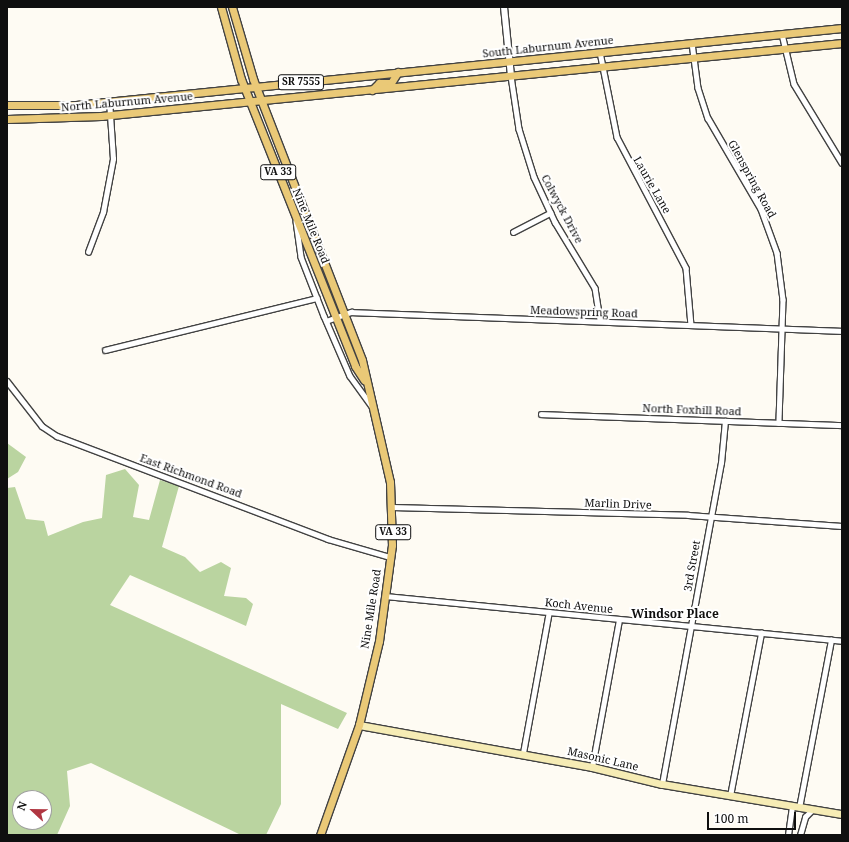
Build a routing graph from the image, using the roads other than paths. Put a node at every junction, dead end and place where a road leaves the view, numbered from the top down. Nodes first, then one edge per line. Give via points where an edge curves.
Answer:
1 (221, 7) edge
2 (232, 7) edge
3 (504, 7) edge
4 (842, 28) edge
5 (782, 34) junction
6 (692, 43) junction
7 (842, 43) edge
8 (784, 49) junction
9 (600, 52) junction
10 (693, 58) junction
11 (509, 61) junction
12 (602, 67) junction
13 (398, 72) junction
14 (510, 76) junction
15 (255, 87) junction
16 (245, 88) junction
17 (372, 90) junction
18 (260, 99) junction
19 (109, 101) junction
20 (250, 101) junction
21 (7, 105) edge
22 (110, 115) junction
23 (7, 119) edge
24 (842, 163) edge
25 (550, 213) junction
26 (295, 216) junction
27 (513, 232) dead end
28 (88, 252) dead end
29 (316, 298) junction
30 (345, 314) junction
31 (336, 317) junction
32 (600, 321) junction
33 (326, 322) junction
34 (691, 325) junction
35 (783, 329) junction
36 (842, 331) edge
37 (105, 350) dead end
38 (7, 381) edge
39 (365, 382) junction
40 (374, 408) junction
41 (541, 414) dead end
42 (725, 421) junction
43 (779, 423) junction
44 (842, 425) edge
45 (392, 507) junction
46 (710, 516) junction
47 (842, 526) edge
48 (390, 557) junction
49 (385, 596) junction
50 (549, 612) junction
51 (619, 620) junction
52 (691, 626) junction
53 (761, 633) junction
54 (831, 640) junction
55 (842, 641) edge
56 (359, 725) junction
57 (523, 753) junction
58 (592, 766) junction
59 (662, 784) junction
60 (730, 796) junction
61 (795, 808) junction
62 (812, 810) junction
63 (842, 814) edge
64 (320, 835) edge
65 (788, 835) edge
66 (800, 835) edge

1 - 16 main road, Nine Mile Road / VA 33
2 - 15 main road, Nine Mile Road / VA 33
3 - 11 street, Colwyck Drive
4 - 5 main road, South Laburnum Avenue
5 - 6 main road, South Laburnum Avenue
5 - 8 street
6 - 9 main road, South Laburnum Avenue
6 - 10 street, Glenspring Road
7 - 8 main road
8 - 10 main road
8 - 24 street via 794,84
9 - 11 main road, South Laburnum Avenue
9 - 12 street, Laurie Lane
10 - 12 main road
10 - 35 street, Glenspring Road via 698,88 708,118 756,199 773,240 783,288
11 - 13 main road, South Laburnum Avenue
11 - 14 street, Colwyck Drive
12 - 14 main road
12 - 34 street, Laurie Lane via 609,112 624,155 684,264 691,296
13 - 15 main road, South Laburnum Avenue / SR 7555
13 - 17 main road via 391,82 379,83
14 - 17 main road
14 - 25 street, Colwyck Drive via 524,150
15 - 16 main road, North Laburnum Avenue
15 - 18 main road, Nine Mile Road / VA 33
16 - 19 main road, North Laburnum Avenue
16 - 20 main road, Nine Mile Road / VA 33
17 - 18 main road
18 - 20 main road, North Laburnum Avenue
18 - 30 main road, Nine Mile Road / VA 33
19 - 21 main road, North Laburnum Avenue
19 - 22 street
20 - 22 main road, North Laburnum Avenue
20 - 26 main road, Nine Mile Road / VA 33
22 - 23 main road, North Laburnum Avenue
22 - 28 street via 113,160 108,192
25 - 27 street
25 - 32 street, Colwyck Drive via 594,288
26 - 29 street via 299,248
26 - 31 main road, Nine Mile Road / VA 33
29 - 33 street
29 - 37 street
30 - 31 street, Meadowspring Road
30 - 32 street, Meadowspring Road
30 - 39 main road, Nine Mile Road / VA 33 via 362,360
31 - 33 street, Meadowspring Road
31 - 39 main road, Nine Mile Road / VA 33 via 354,366
32 - 34 street, Meadowspring Road
33 - 40 street via 350,376
34 - 35 street, Meadowspring Road
35 - 36 street, Meadowspring Road
35 - 43 street, Glenspring Road
38 - 48 street, East Richmond Road via 42,426 57,436 339,543
39 - 40 main road, Nine Mile Road / VA 33
40 - 45 main road, Nine Mile Road / VA 33 via 386,456
41 - 42 street, North Foxhill Road
42 - 43 street, North Foxhill Road
42 - 46 street, 3rd Street
43 - 44 street, North Foxhill Road
45 - 46 street, Marlin Drive
45 - 48 main road, Nine Mile Road / VA 33
46 - 47 street, Marlin Drive
46 - 52 street, 3rd Street
48 - 49 main road, Nine Mile Road / VA 33
49 - 50 street, Koch Avenue
49 - 56 main road, Nine Mile Road / VA 33
50 - 51 street, Koch Avenue
50 - 57 street
51 - 52 street, Koch Avenue
51 - 58 street
52 - 53 street, Koch Avenue
52 - 59 street, 3rd Street
53 - 54 street, Koch Avenue
53 - 60 street
54 - 55 street, Koch Avenue
54 - 61 street
56 - 57 main road, Masonic Lane
56 - 64 main road, Nine Mile Road / VA 33
57 - 58 main road, Masonic Lane
58 - 59 main road, Masonic Lane
59 - 60 main road, Masonic Lane
60 - 61 main road, Masonic Lane
61 - 62 main road, Masonic Lane
61 - 65 street
62 - 63 main road, Masonic Lane
62 - 66 street via 805,818

